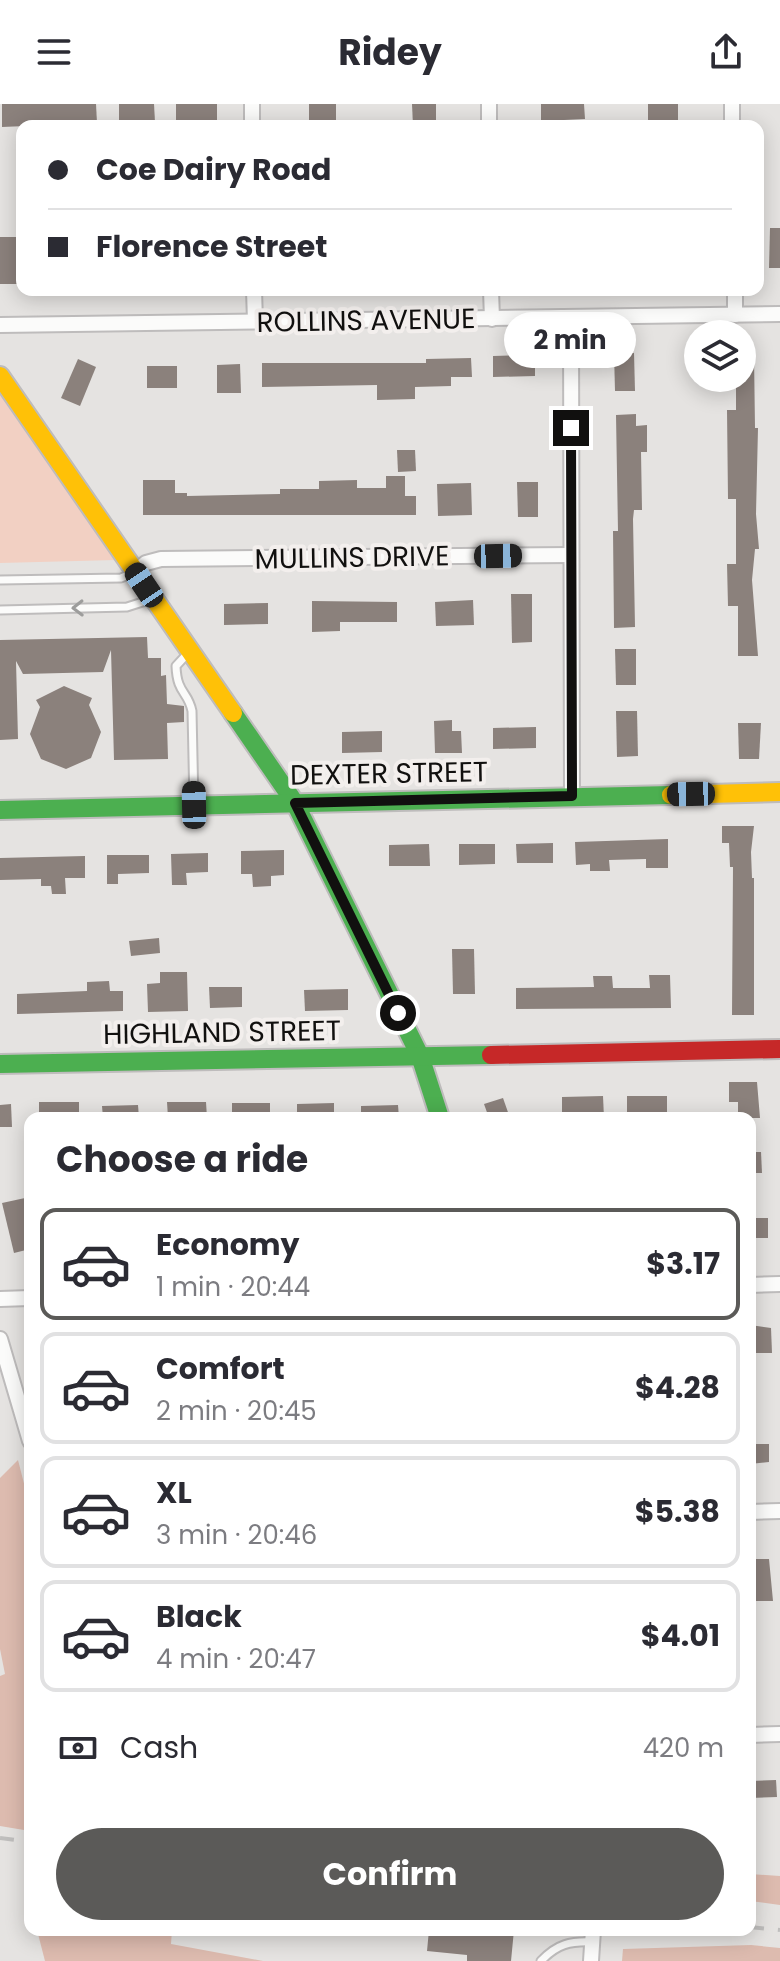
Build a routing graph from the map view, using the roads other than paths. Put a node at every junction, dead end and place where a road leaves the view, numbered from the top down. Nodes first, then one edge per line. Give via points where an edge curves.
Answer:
1 (254, 296) edge
2 (491, 296) edge
3 (735, 296) edge
4 (780, 314) edge
5 (735, 315) junction
6 (571, 318) junction
7 (492, 319) junction
8 (255, 321) junction
9 (0, 325) edge
10 (0, 376) edge
11 (571, 555) junction
12 (135, 572) junction
13 (0, 580) edge
14 (154, 598) junction
15 (0, 610) edge
16 (191, 651) junction
17 (780, 792) edge
18 (572, 796) junction
19 (295, 803) junction
20 (194, 805) junction
21 (0, 810) edge
22 (780, 1049) edge
23 (420, 1056) junction
24 (0, 1064) edge
25 (438, 1112) edge
26 (780, 1284) edge
27 (756, 1285) edge
28 (24, 1298) edge
29 (0, 1299) edge
30 (0, 1339) edge
31 (24, 1421) edge
32 (780, 1511) edge
33 (756, 1512) edge
34 (780, 1734) edge
35 (756, 1735) edge
36 (593, 1936) edge
37 (541, 1961) edge
38 (591, 1961) edge

1 - 8 street
2 - 7 street
3 - 5 street
4 - 5 street, ROLLINS AVENUE
5 - 6 street, ROLLINS AVENUE
6 - 7 street, ROLLINS AVENUE
6 - 11 street
7 - 8 street, ROLLINS AVENUE
8 - 9 street, ROLLINS AVENUE
10 - 12 street
11 - 12 street, MULLINS DRIVE via 161,559
11 - 18 street
12 - 13 lane via 121,578
12 - 14 street
14 -> 15 lane via 127,607
14 - 16 street
16 - 19 street
16 - 20 lane via 176,666 177,687 192,711
17 - 18 street, DEXTER STREET
18 - 19 street, DEXTER STREET
19 - 20 street, DEXTER STREET
19 - 23 street
20 - 21 street, DEXTER STREET
22 - 23 street, HIGHLAND STREET
23 - 24 street, HIGHLAND STREET
23 - 25 street
26 - 27 street
28 - 29 street
30 - 31 street
32 - 33 street
34 - 35 street
36 - 37 lane via 570,1941
36 - 38 street

